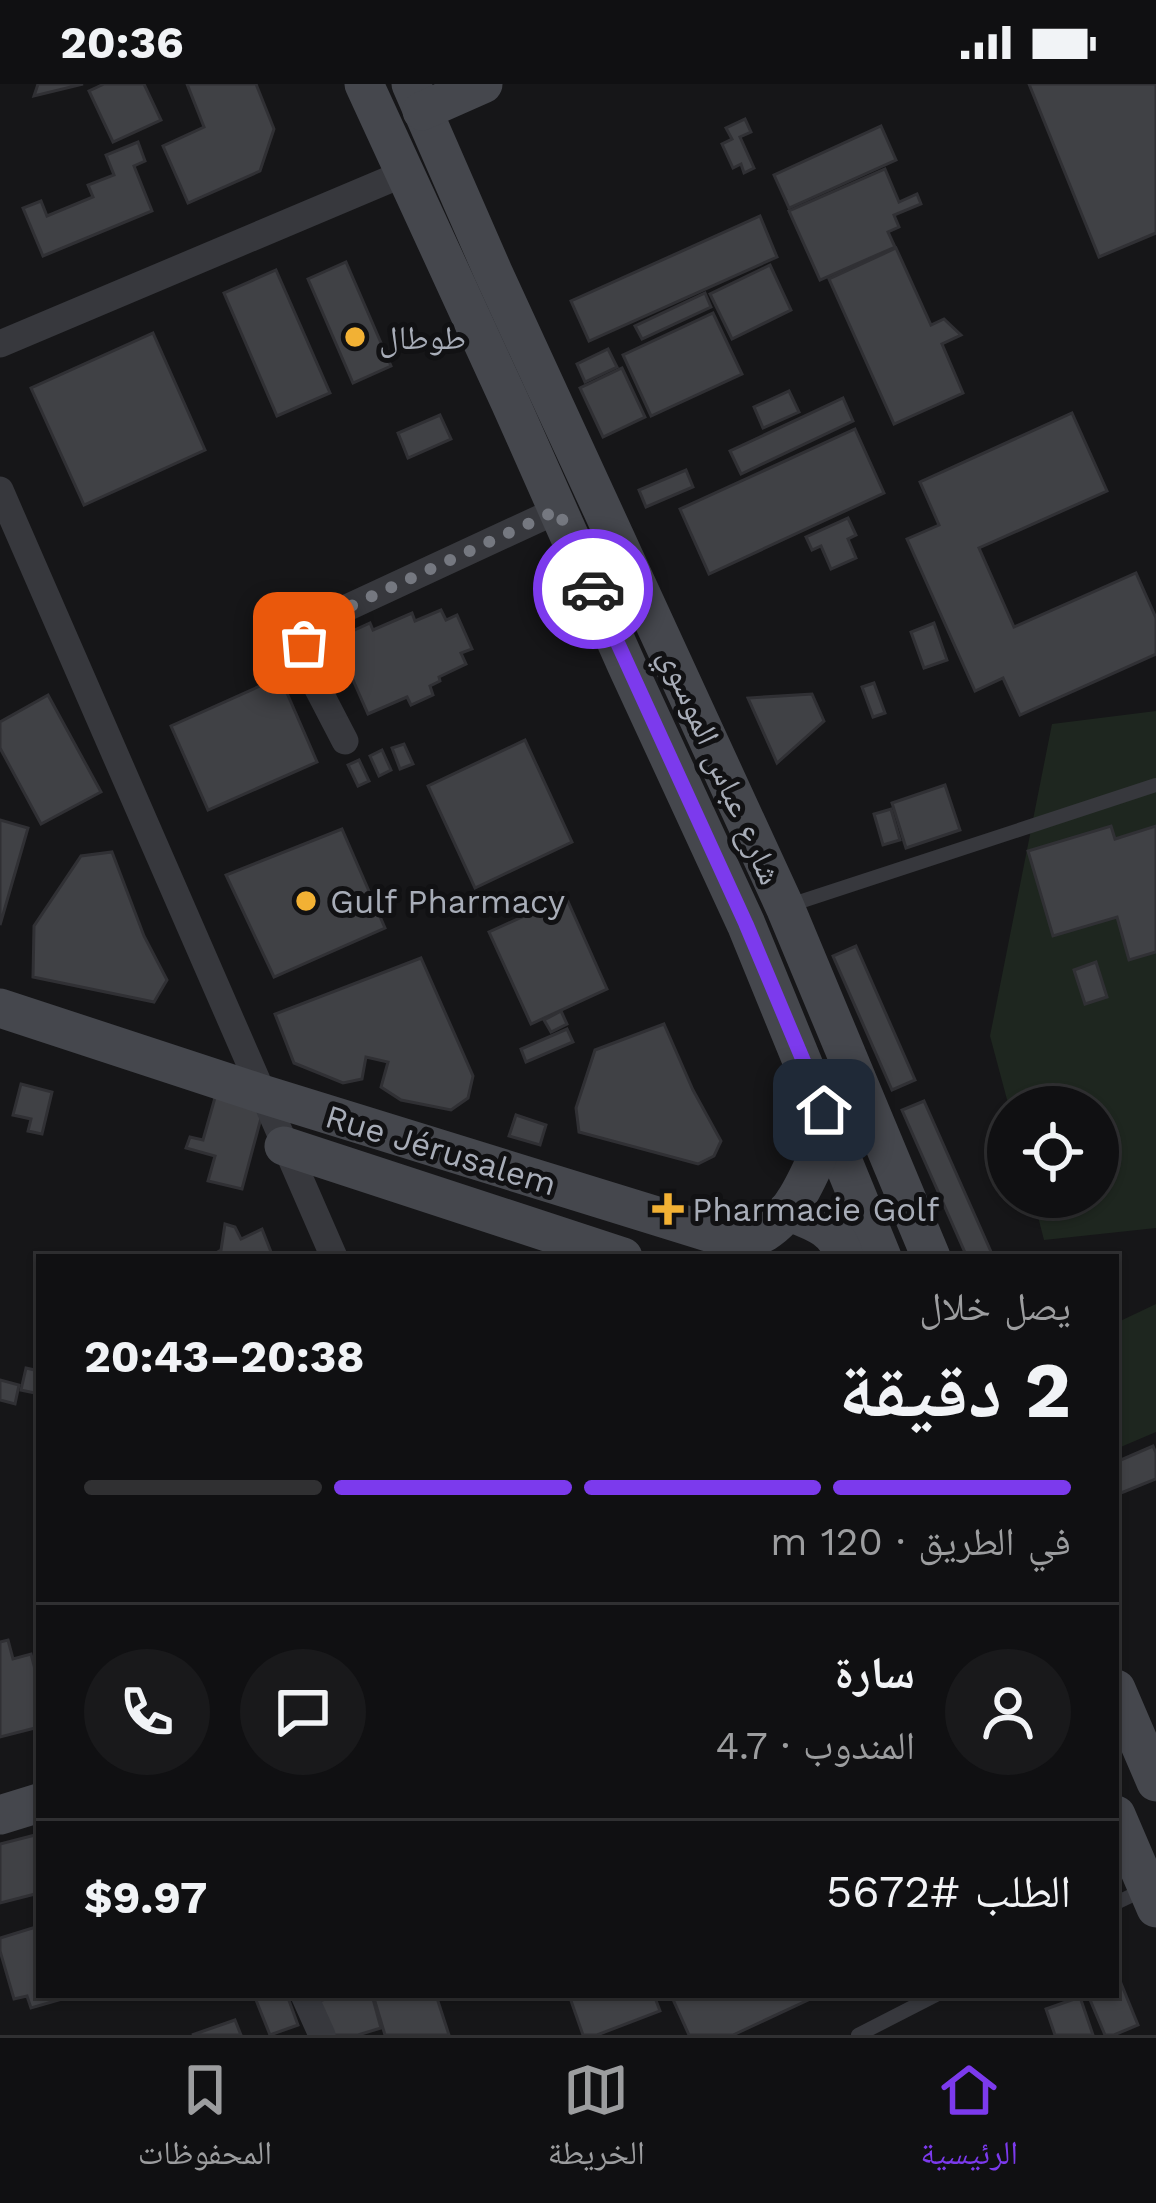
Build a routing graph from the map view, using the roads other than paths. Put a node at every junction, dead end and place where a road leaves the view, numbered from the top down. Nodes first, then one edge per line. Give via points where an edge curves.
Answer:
1 (364, 84) edge
2 (483, 84) edge
3 (416, 98) edge
4 (405, 173) junction
5 (476, 280) junction
6 (0, 344) edge
7 (0, 490) edge
8 (558, 510) junction
9 (345, 741) dead end
10 (1156, 785) edge
11 (784, 907) junction
12 (746, 924) junction
13 (0, 1008) edge
14 (262, 1094) junction
15 (831, 1127) junction
16 (284, 1146) junction
17 (787, 1210) junction
18 (333, 1254) edge
19 (613, 1254) edge
20 (843, 1254) edge
21 (881, 1254) edge
22 (930, 1254) edge
23 (1119, 1696) edge
24 (1156, 1782) edge
25 (36, 1804) edge
26 (0, 1815) edge
27 (1119, 1826) edge
28 (1134, 1883) edge
29 (305, 1998) edge
30 (930, 1998) edge
31 (322, 2035) edge
32 (857, 2035) edge

1 - 4 street, شارع عباس الموسوي
2 - 3 street
3 - 5 street, شارع عباس الموسوي
4 - 5 street, شارع عباس الموسوي
4 - 6 street
5 - 8 street, شارع عباس الموسوي
5 - 11 street, شارع عباس الموسوي
7 - 14 street
8 - 9 street via 312,624 305,664
8 - 12 street, شارع عباس الموسوي
10 - 11 lane
11 - 12 lane
11 - 22 street, شارع عباس الموسوي
12 - 15 street, شارع عباس الموسوي
13 - 14 street, Rue Jérusalem
14 - 16 street
14 - 17 street, Rue Jérusalem via 718,1235 763,1234
15 - 17 street
15 - 21 street, شارع عباس الموسوي
16 - 18 street
16 - 19 street, Rue Jérusalem
17 - 20 street via 834,1234
23 - 24 street
25 - 26 street
27 - 28 street
29 - 31 street
30 - 32 lane

